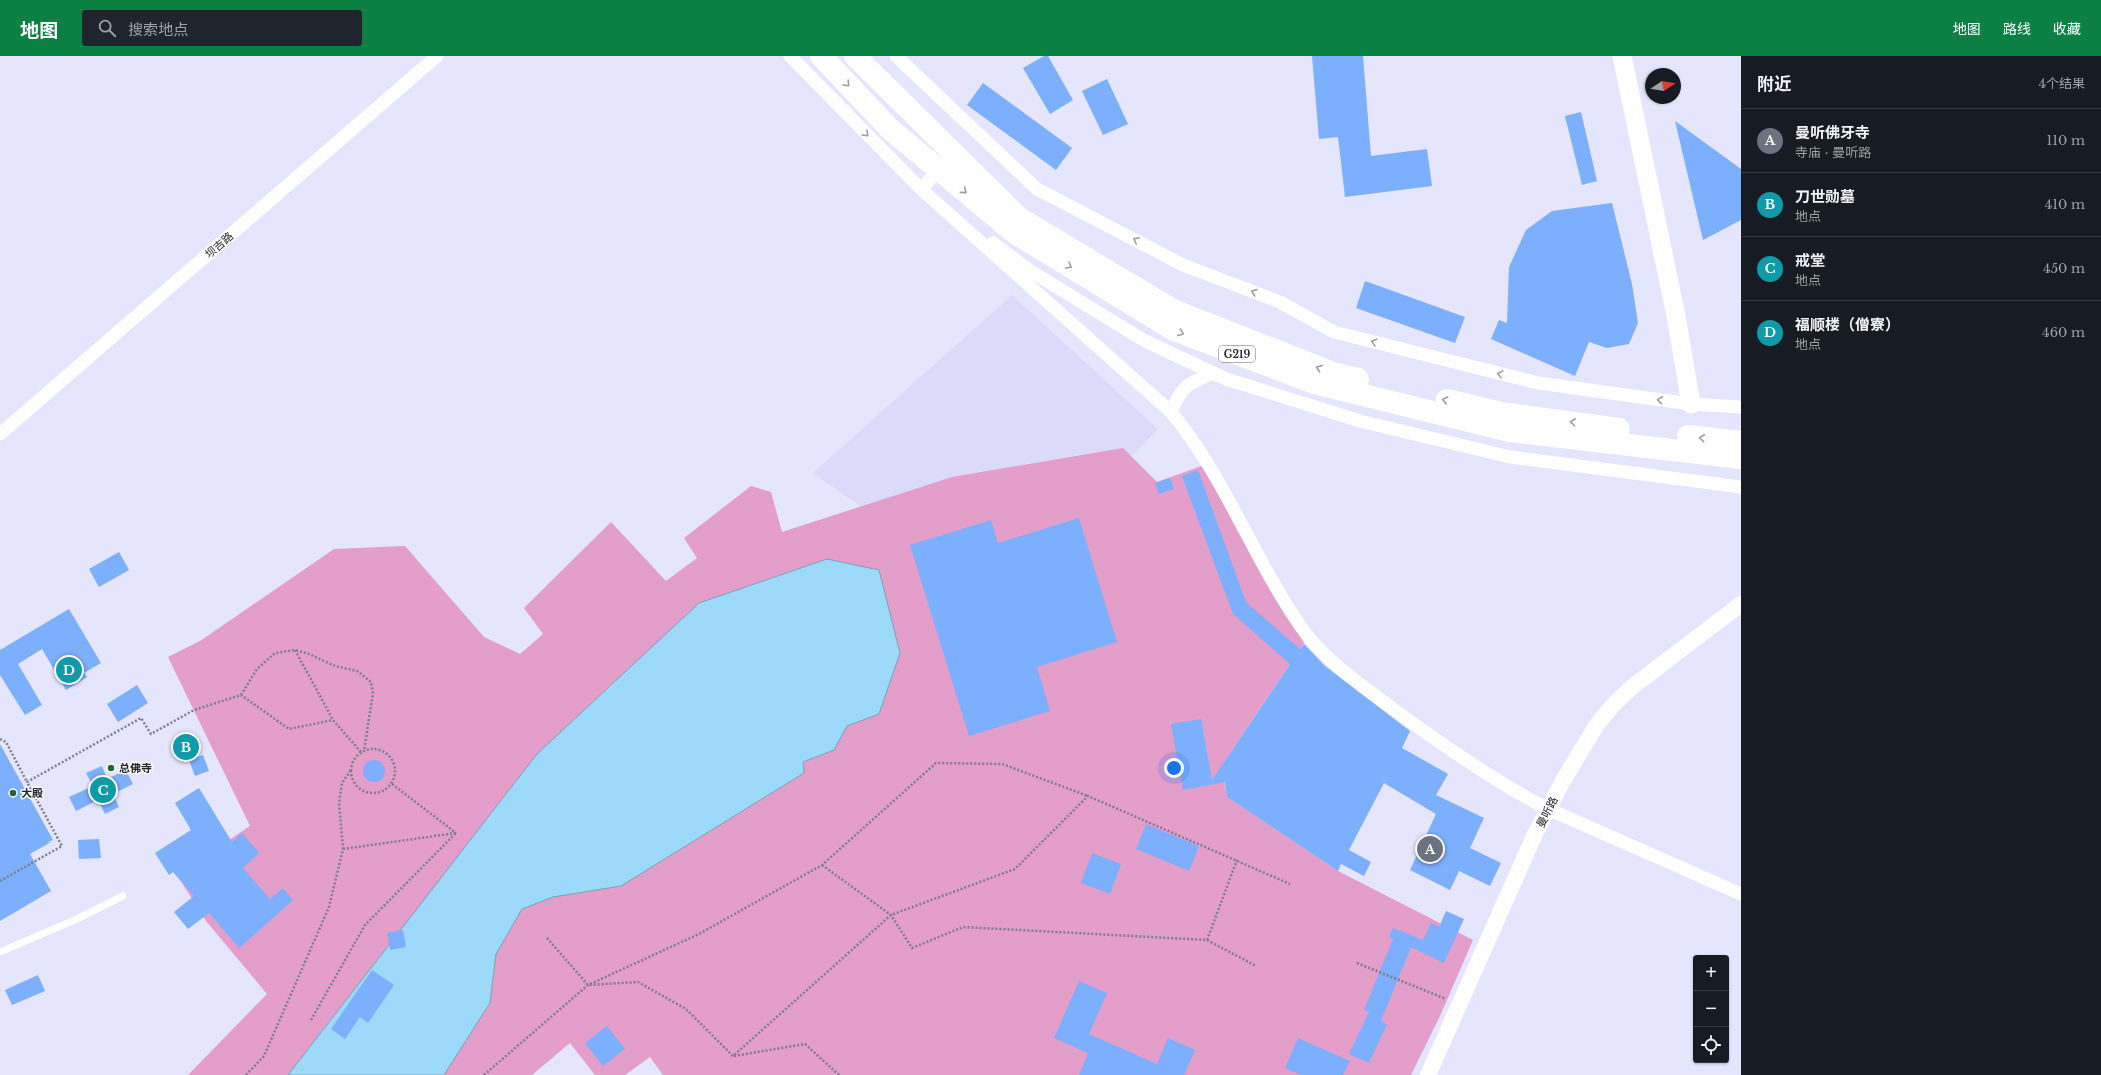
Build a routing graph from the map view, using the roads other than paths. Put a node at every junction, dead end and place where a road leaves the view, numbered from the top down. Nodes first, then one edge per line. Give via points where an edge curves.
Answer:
1 (437, 56) edge
2 (790, 56) edge
3 (820, 56) edge
4 (855, 56) edge
5 (896, 56) edge
6 (1622, 56) edge
7 (939, 170) junction
8 (921, 189) junction
9 (1213, 373) junction
10 (1691, 404) junction
11 (1741, 407) edge
12 (1171, 412) junction
13 (0, 434) edge
14 (1741, 442) edge
15 (1741, 458) edge
16 (1741, 487) edge
17 (1741, 604) edge
18 (1548, 809) junction
19 (1741, 894) edge
20 (123, 896) dead end
21 (0, 952) edge
22 (1428, 1075) edge

1 - 13 street, 坝吉路
2 -> 8 street
3 -> 7 highway, G219 via 890,129
14 -> 4 highway, G219 via 1501,413 1333,373 1173,310 1019,218
10 -> 5 street via 1538,383 1334,332 1280,302 1183,265 1037,189
6 - 10 main road via 1676,316
7 - 8 street
7 -> 15 highway, G219 via 1015,233 1174,330 1314,383 1510,431
8 - 9 street via 1029,270 1145,341
8 - 12 street
9 - 12 street via 1191,382 1179,393
9 - 16 street via 1360,421 1510,457
10 - 11 street
12 - 18 street via 1190,435 1210,467 1286,605 1320,650 1349,676 1415,724 1497,780
17 - 18 street, 曼听路 via 1612,705 1582,747
18 - 19 street
18 - 22 street, 曼听路
20 - 21 lane

